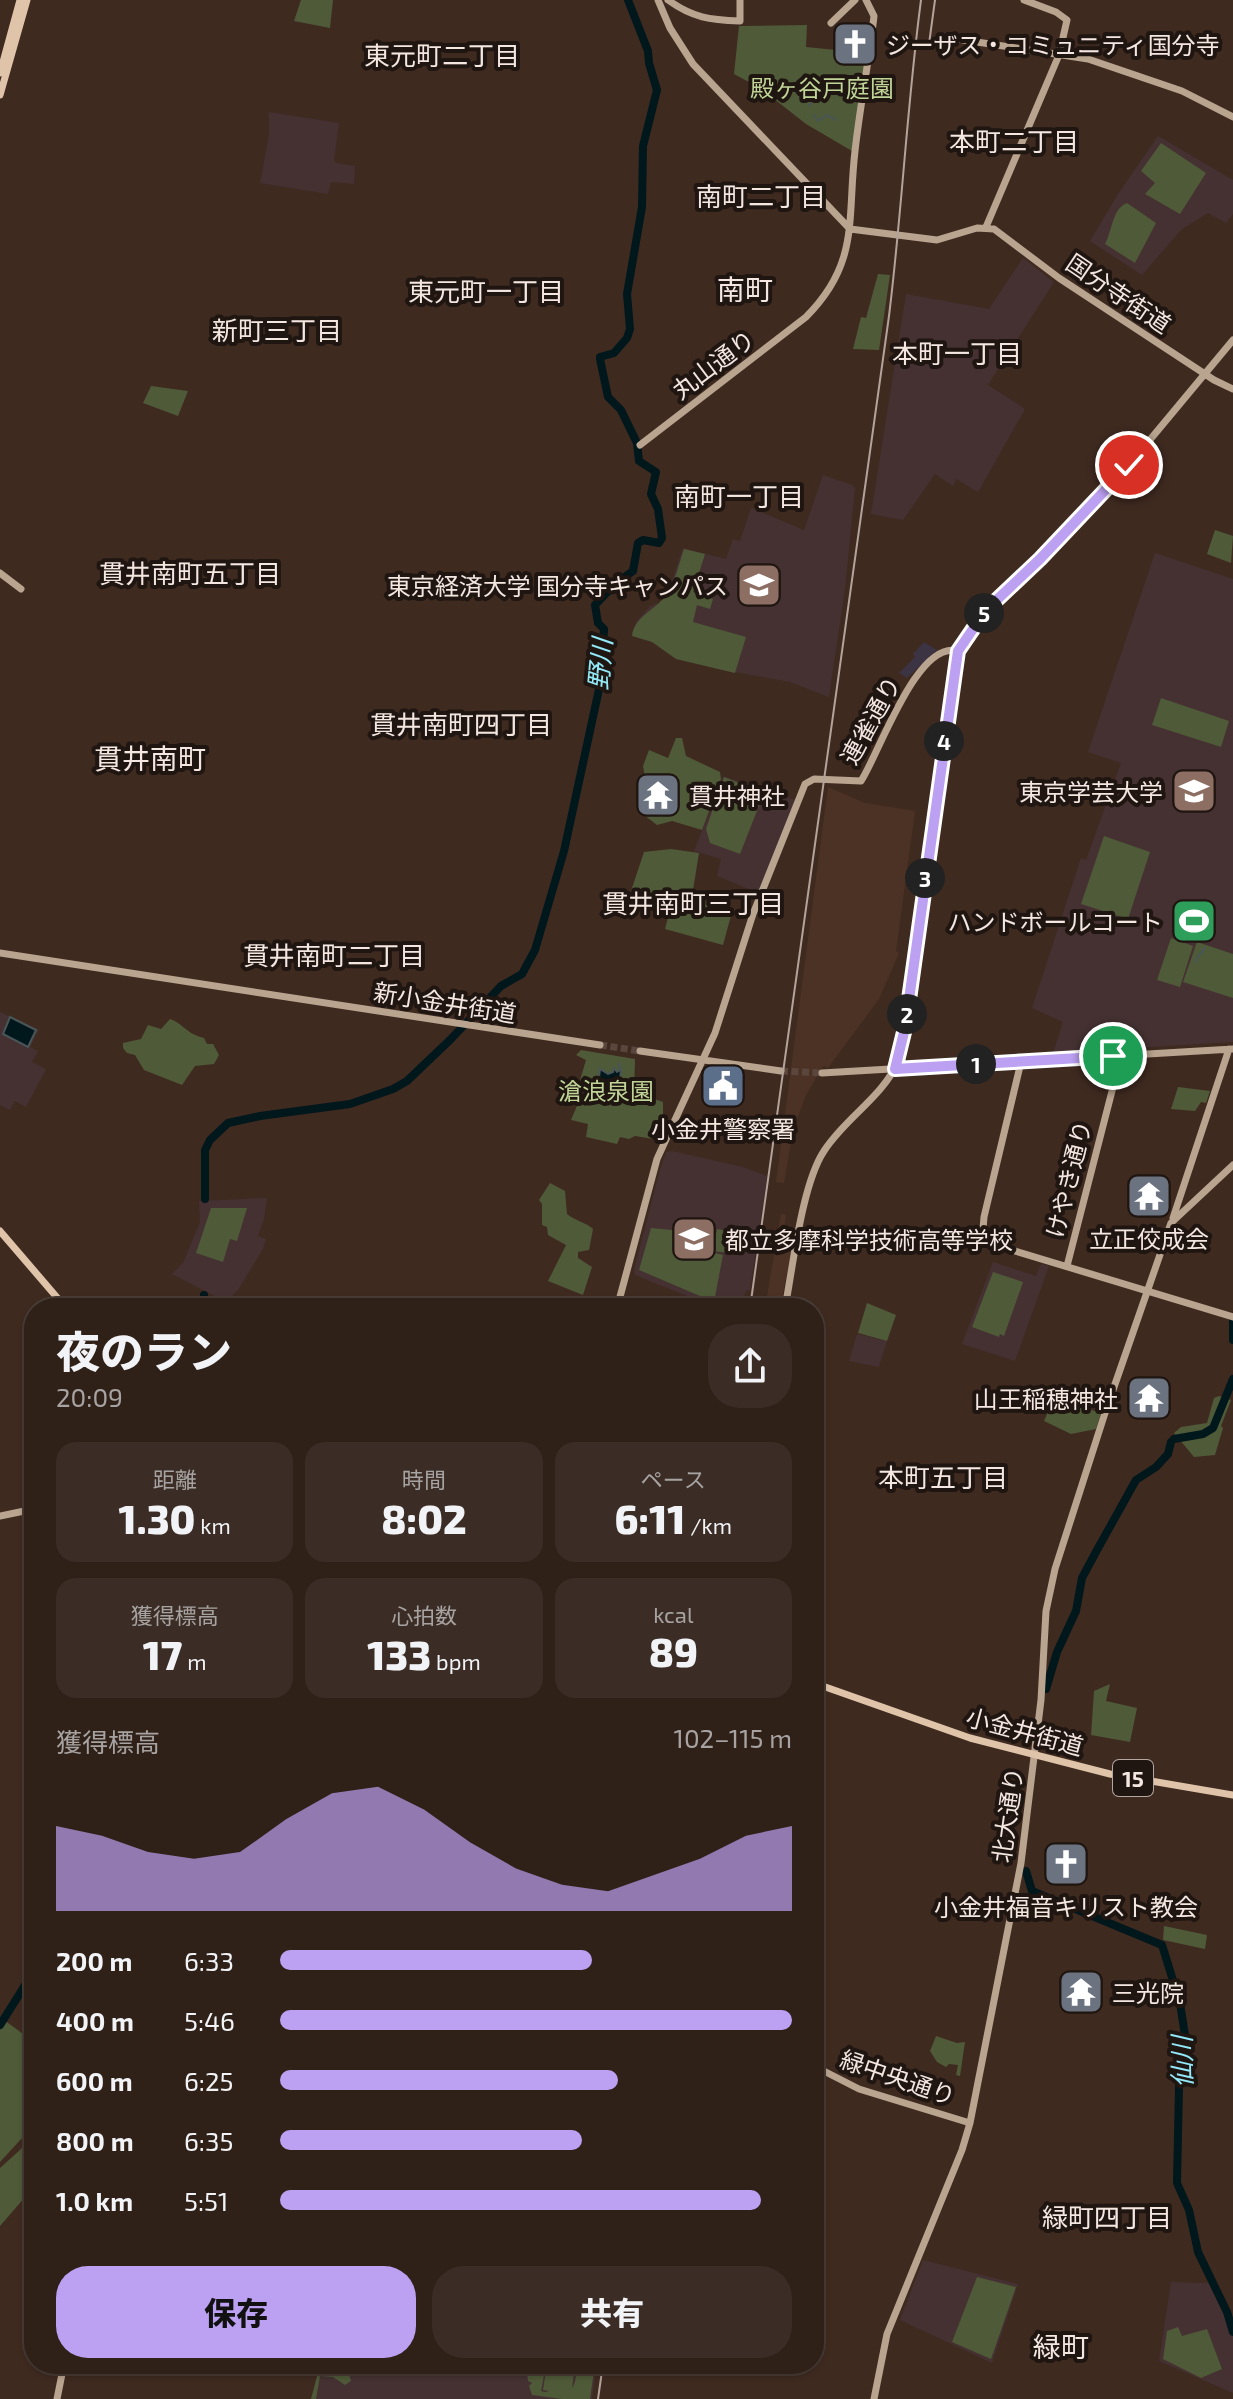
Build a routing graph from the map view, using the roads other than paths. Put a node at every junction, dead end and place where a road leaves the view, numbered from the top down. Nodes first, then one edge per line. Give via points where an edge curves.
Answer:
1 (20, 0) edge
2 (27, 0) edge
3 (658, 0) edge
4 (668, 0) edge
5 (740, 0) edge
6 (855, 0) edge
7 (866, 0) edge
8 (1024, 0) edge
9 (831, 23) dead end
10 (944, 37) dead end
11 (1059, 55) junction
12 (0, 73) edge
13 (0, 95) edge
14 (1233, 117) edge
15 (986, 227) junction
16 (850, 229) junction
17 (1233, 340) edge
18 (1206, 374) junction
19 (1233, 389) edge
20 (640, 445) dead end
21 (0, 573) edge
22 (21, 589) dead end
23 (958, 651) junction
24 (0, 953) edge
25 (600, 1045) tunnel mouth
26 (1231, 1049) edge
27 (640, 1051) tunnel mouth
28 (1121, 1056) junction
29 (703, 1060) junction
30 (1021, 1062) junction
31 (895, 1069) junction
32 (781, 1071) tunnel mouth
33 (822, 1073) tunnel mouth
34 (1233, 1165) edge
35 (1171, 1223) junction
36 (0, 1231) edge
37 (1067, 1266) junction
38 (1147, 1289) junction
39 (57, 1298) edge
40 (620, 1298) edge
41 (787, 1298) edge
42 (1232, 1316) edge
43 (24, 1511) edge
44 (0, 1516) edge
45 (824, 1687) edge
46 (1035, 1754) junction
47 (1233, 1795) edge
48 (824, 2071) edge
49 (970, 2123) junction
50 (62, 2374) edge
51 (57, 2399) edge
52 (874, 2399) edge

1 - 12 main road
2 - 13 main road
3 - 16 main road via 693,64
4 - 5 main road via 705,19 740,21
6 - 9 main road
7 - 16 main road, 丸山通り via 874,16
8 - 11 main road via 1067,20
10 - 11 main road
11 - 14 main road via 1108,65 1182,91
11 - 15 main road
15 - 16 main road via 937,240
15 - 18 main road, 国分寺街道 via 1001,232 1059,278
16 - 20 main road, 丸山通り via 839,273 813,310
17 - 18 main road, 連雀通り
18 - 19 main road, 国分寺街道
18 - 23 main road, 連雀通り via 1104,492 986,610
21 - 22 main road
23 - 29 main road, 連雀通り via 941,653 911,684 861,781 814,779 805,784
23 - 31 main road
24 - 25 main road, 新小金井街道
26 - 28 main road
26 - 35 main road
27 - 29 main road
28 - 30 main road
28 - 37 main road, けやき通り
29 - 32 main road
29 - 40 main road, 連雀通り via 657,1159
30 - 31 main road
30 - 37 main road via 981,1239
31 - 33 main road
31 - 41 main road via 817,1163
34 - 35 main road, 北大通り
35 - 38 main road, 北大通り
36 - 39 main road
37 - 38 main road
38 - 42 main road
38 - 46 main road, 北大通り via 1049,1595
43 - 44 main road
45 - 46 main road, 小金井街道 / 15 via 949,1732
46 - 47 main road, 小金井街道 / 15 via 1110,1774
46 - 49 main road, 北大通り via 1021,1863
48 - 49 main road, 緑中央通り via 859,2089
49 - 52 main road, 北大通り via 887,2334
50 - 51 main road

